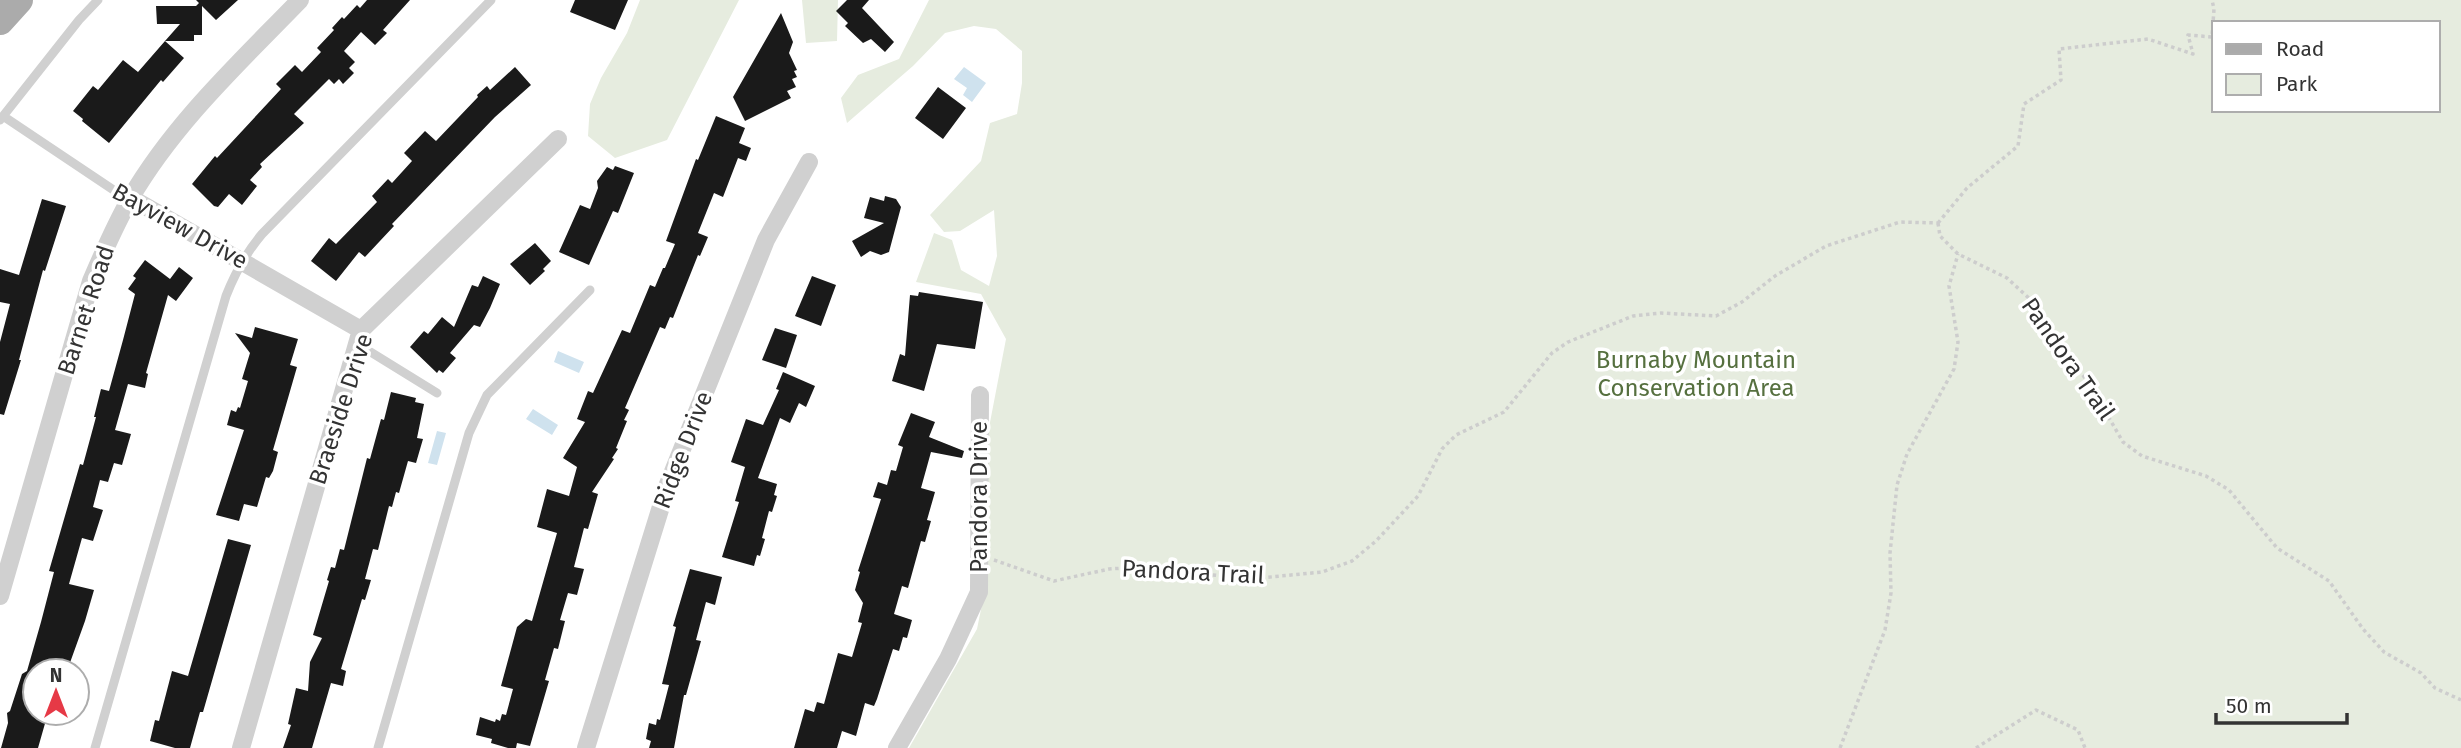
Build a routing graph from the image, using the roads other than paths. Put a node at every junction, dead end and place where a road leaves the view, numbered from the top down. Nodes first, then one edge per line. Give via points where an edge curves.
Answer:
1 (19, 0) edge
2 (98, 0) edge
3 (300, 0) edge
4 (491, 0) edge
5 (0, 21) edge
6 (2, 118) edge
7 (558, 139) dead end
8 (809, 162) dead end
9 (131, 198) junction
10 (243, 261) junction
11 (590, 290) dead end
12 (359, 336) junction
13 (438, 393) dead end
14 (980, 395) dead end
15 (0, 596) edge
16 (95, 748) edge
17 (241, 748) edge
18 (378, 748) edge
19 (586, 748) edge
20 (897, 748) edge

1 - 5 main road
2 - 6 lane
3 - 9 street, Barnet Road via 205,99
4 - 10 lane via 262,234
6 - 9 lane, Bayview Drive
7 - 12 street, Braeside Drive
8 - 19 street, Ridge Drive via 766,240 668,484
9 - 10 street, Bayview Drive
9 - 15 street, Barnet Road via 91,281
10 - 12 street, Bayview Drive
10 - 16 lane via 226,296
11 - 18 lane via 487,395 469,433
12 - 13 lane
12 - 17 street, Braeside Drive
14 - 20 street, Pandora Drive via 979,592 948,659

